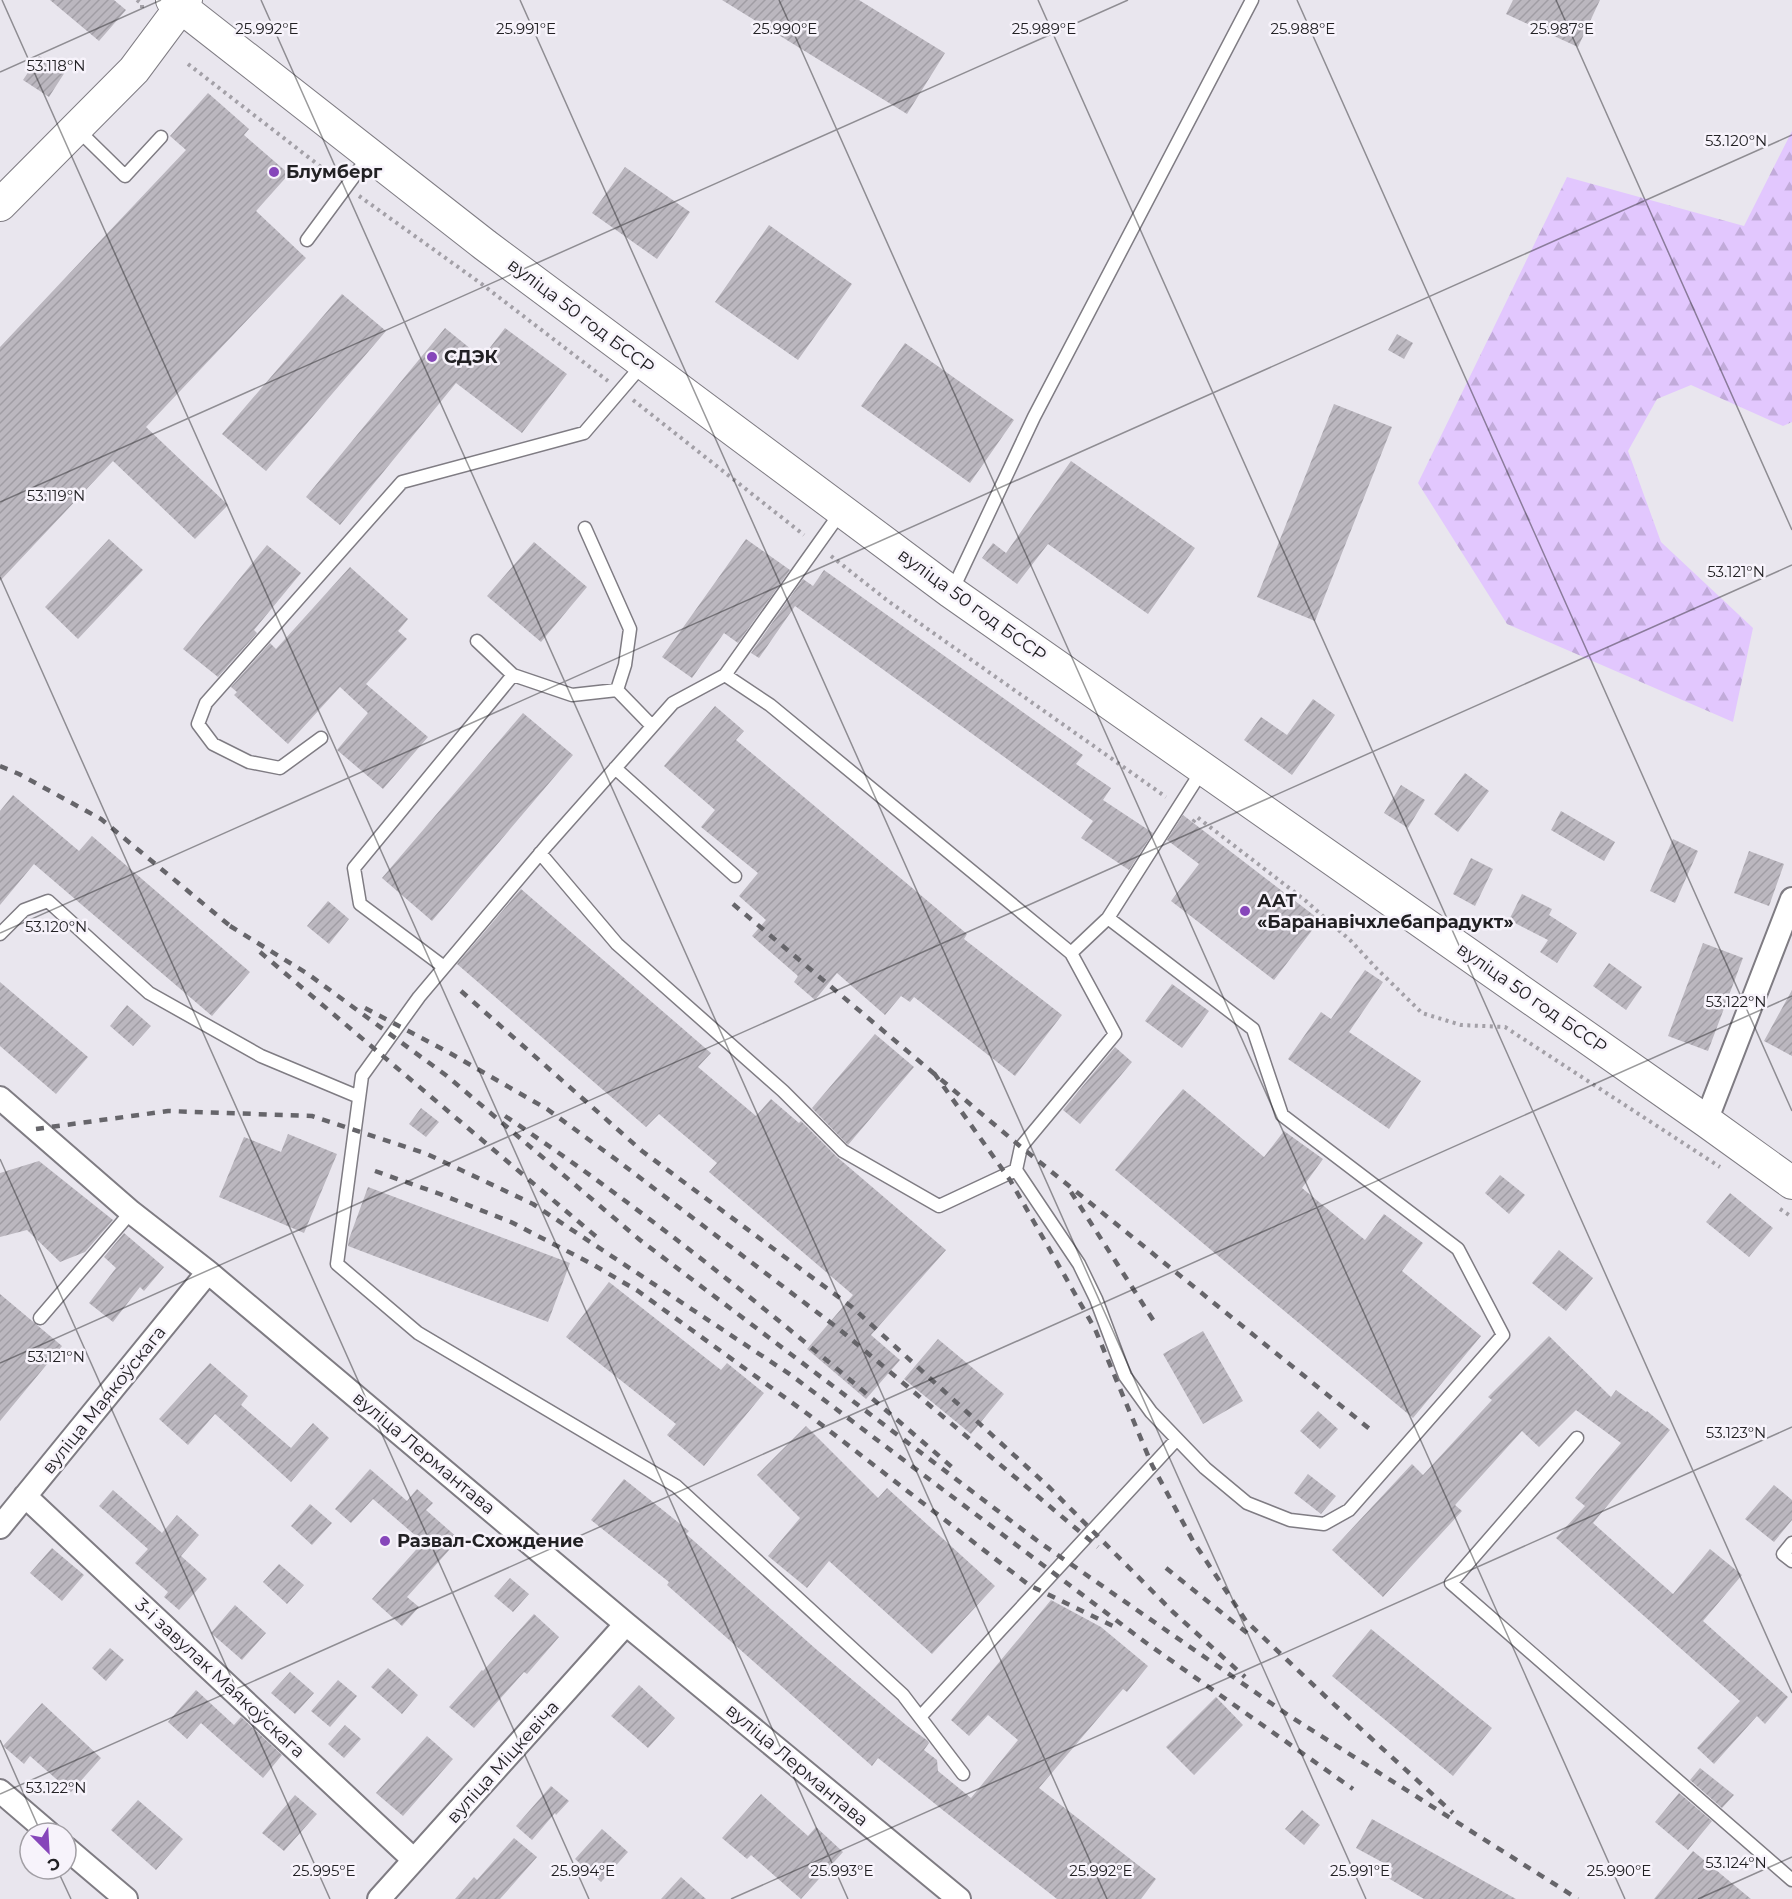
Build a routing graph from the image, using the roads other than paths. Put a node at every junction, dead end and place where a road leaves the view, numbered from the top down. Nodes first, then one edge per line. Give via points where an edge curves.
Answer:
1 (1252, 0) edge
2 (180, 3) edge
3 (76, 128) junction
4 (161, 137) dead end
5 (370, 155) junction
6 (0, 205) edge
7 (307, 240) dead end
8 (644, 363) junction
9 (842, 510) junction
10 (585, 528) dead end
11 (951, 592) junction
12 (477, 641) dead end
13 (513, 675) junction
14 (724, 675) junction
15 (617, 690) junction
16 (652, 726) junction
17 (321, 738) dead end
18 (615, 768) junction
19 (1203, 768) junction
20 (540, 853) junction
21 (735, 876) dead end
22 (1792, 899) edge
23 (1108, 918) junction
24 (0, 934) edge
25 (1071, 953) junction
26 (444, 967) junction
27 (359, 1097) junction
28 (0, 1098) edge
29 (1706, 1121) junction
30 (1016, 1170) junction
31 (1783, 1194) edge
32 (131, 1212) junction
33 (208, 1272) junction
34 (40, 1318) dead end
35 (1577, 1438) dead end
36 (1177, 1439) junction
37 (25, 1496) junction
38 (0, 1527) edge
39 (1792, 1543) edge
40 (1792, 1561) edge
41 (626, 1624) junction
42 (920, 1717) junction
43 (963, 1773) dead end
44 (0, 1791) edge
45 (35, 1821) edge
46 (78, 1858) edge
47 (414, 1860) junction
48 (1792, 1880) edge
49 (126, 1899) edge
50 (379, 1899) edge
51 (959, 1899) edge

1 - 11 lane via 1034,417
2 - 3 main road via 134,70
2 - 5 main road, вуліца 50 год БССР
3 - 4 lane via 125,176
3 - 6 main road
5 - 7 lane
5 - 8 main road, вуліца 50 год БССР
8 - 9 main road, вуліца 50 год БССР
8 - 17 lane via 584,433 402,482 206,703 198,724 213,744 249,762 280,768
9 - 11 main road, вуліца 50 год БССР
9 - 14 lane
10 - 15 lane via 630,629
11 - 19 main road, вуліца 50 год БССР
12 - 13 lane
13 - 15 lane via 572,695
13 - 26 lane via 354,868 360,904
14 - 16 lane via 673,703
14 - 25 lane via 770,705
15 - 16 lane
16 - 18 lane
18 - 20 lane
18 - 21 lane
19 - 23 lane
19 - 29 main road, вуліца 50 год БССР
20 - 26 lane
20 - 30 lane via 617,944 783,1091 843,1151 939,1206
22 - 29 street
23 - 25 lane
23 - 36 lane via 1253,1029 1282,1115 1458,1249 1503,1335 1349,1510 1324,1524 1290,1520 1247,1503
24 - 27 lane via 24,910 48,902 149,993 261,1056
25 - 30 lane via 1115,1034 1021,1147
26 - 27 lane via 362,1076
27 - 42 lane via 337,1264 418,1334 676,1486 903,1695
28 - 32 street, вуліца Лермантава
29 - 31 main road, вуліца 50 год БССР
30 - 36 lane via 1079,1264 1125,1376 1151,1413
32 - 33 street, вуліца Лермантава
32 - 34 lane
33 - 37 street, вуліца Маякоўскага
33 - 41 street, вуліца Лермантава
35 - 48 lane via 1451,1583
36 - 42 lane
37 - 38 street, вуліца Маякоўскага
37 - 47 street, 3-і завулак Маякоўскага
39 - 40 lane via 1784,1554
41 - 47 street, вуліца Міцкевіча
41 - 51 street, вуліца Лермантава
42 - 43 lane
44 - 45 street
46 - 49 street
47 - 50 street, вуліца Міцкевіча

